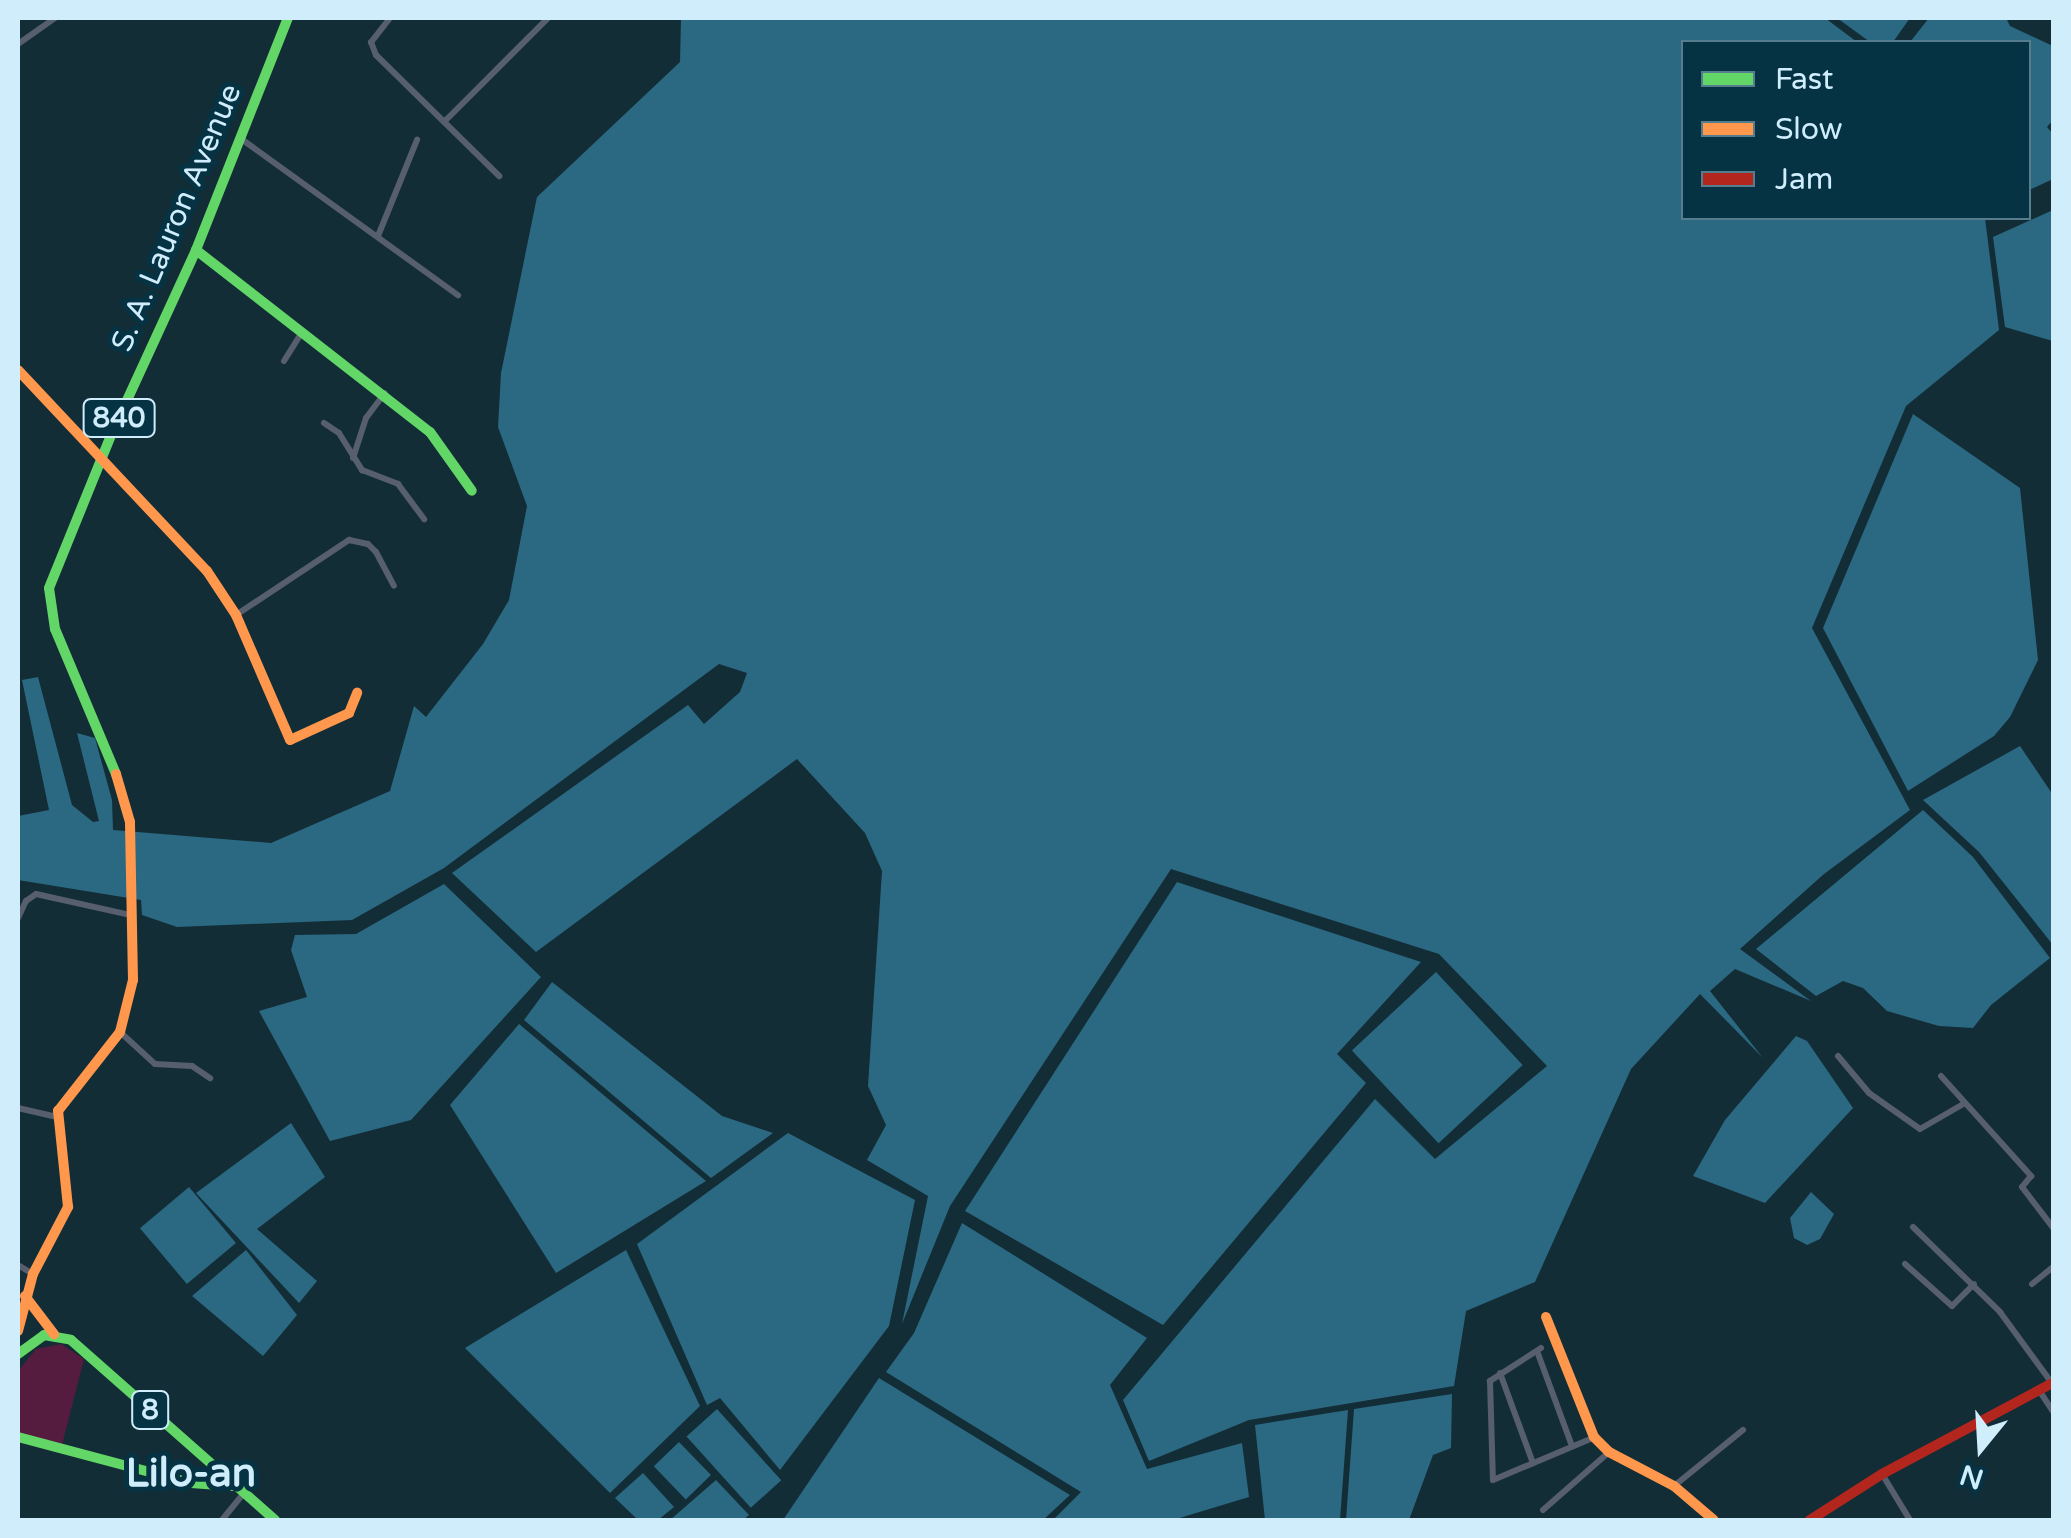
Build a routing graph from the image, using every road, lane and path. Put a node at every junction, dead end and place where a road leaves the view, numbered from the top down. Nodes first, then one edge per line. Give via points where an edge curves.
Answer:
1 (55, 18) edge
2 (288, 18) edge
3 (390, 18) edge
4 (548, 18) edge
5 (18, 44) edge
6 (444, 122) junction
7 (239, 137) junction
8 (417, 140) dead end
9 (499, 176) dead end
10 (378, 236) junction
11 (196, 250) junction
12 (458, 295) dead end
13 (302, 332) junction
14 (284, 361) dead end
15 (18, 370) edge
16 (385, 393) junction
17 (324, 422) dead end
18 (102, 456) junction
19 (353, 460) junction
20 (472, 491) dead end
21 (424, 519) dead end
22 (394, 586) dead end
23 (236, 615) junction
24 (357, 692) dead end
25 (130, 909) junction
26 (18, 918) edge
27 (120, 1032) junction
28 (1838, 1056) dead end
29 (1940, 1076) dead end
30 (210, 1078) dead end
31 (1966, 1103) junction
32 (18, 1108) edge
33 (56, 1117) junction
34 (2052, 1223) edge
35 (1913, 1227) dead end
36 (1905, 1264) dead end
37 (18, 1265) edge
38 (2054, 1266) edge
39 (33, 1274) junction
40 (1974, 1284) junction
41 (2032, 1284) dead end
42 (25, 1296) junction
43 (1546, 1317) dead end
44 (18, 1331) edge
45 (54, 1334) junction
46 (18, 1354) edge
47 (1500, 1373) junction
48 (2052, 1383) edge
49 (2040, 1390) junction
50 (2054, 1413) edge
51 (1743, 1430) dead end
52 (18, 1437) edge
53 (1592, 1438) junction
54 (1572, 1446) junction
55 (1609, 1452) junction
56 (1532, 1464) junction
57 (1882, 1474) junction
58 (234, 1486) junction
59 (1674, 1486) junction
60 (243, 1494) junction
61 (1543, 1510) dead end
62 (222, 1520) edge
63 (275, 1520) edge
64 (1714, 1520) edge
65 (1810, 1520) edge
66 (1910, 1520) edge

1 - 5 street
2 - 7 main road, S. A. Lauron Avenue / 840
3 - 6 street via 371,42 376,54
4 - 6 street
6 - 9 street
7 - 10 street
7 - 11 main road, S. A. Lauron Avenue / 840
8 - 10 street
10 - 12 street
11 - 13 main road
11 - 18 main road, S. A. Lauron Avenue / 840
13 - 14 street
13 - 16 main road
15 - 18 main road
16 - 19 street via 366,418
16 - 20 main road via 430,432
17 - 19 street via 339,433
18 - 23 main road via 207,571
18 - 25 main road, S. A. Lauron Avenue / 840 via 56,567 48,608 120,775 130,822
19 - 21 street via 398,484
22 - 23 street via 376,552 349,540
23 - 24 main road via 290,740 349,713
25 - 26 street via 36,894
25 - 27 main road, S. A. Lauron Avenue / 840 via 132,992
27 - 30 street via 153,1063 192,1066
27 - 33 main road, S. A. Lauron Avenue / 840
28 - 31 street via 1869,1092 1920,1128
29 - 31 street
31 - 34 street via 2031,1176 2022,1188
32 - 33 street
33 - 39 main road via 70,1196
35 - 40 street
36 - 40 street via 1952,1306
37 - 39 street
38 - 41 street
39 - 42 main road
40 - 48 street
42 - 44 main road
42 - 45 main road
43 - 53 main road
45 - 46 main road
45 - 58 main road, 8 via 92,1357
47 - 54 street via 1539,1349
47 - 56 street
47 - 56 street via 1490,1381 1493,1480
48 - 49 main road
49 - 50 street
49 - 57 main road
51 - 59 street
52 - 58 main road via 191,1483
53 - 54 street
53 - 55 main road
54 - 56 street
55 - 59 main road
55 - 61 street
57 - 65 main road
57 - 66 street
58 - 60 main road, 8
59 - 64 main road
60 - 62 street
60 - 63 main road, 8

